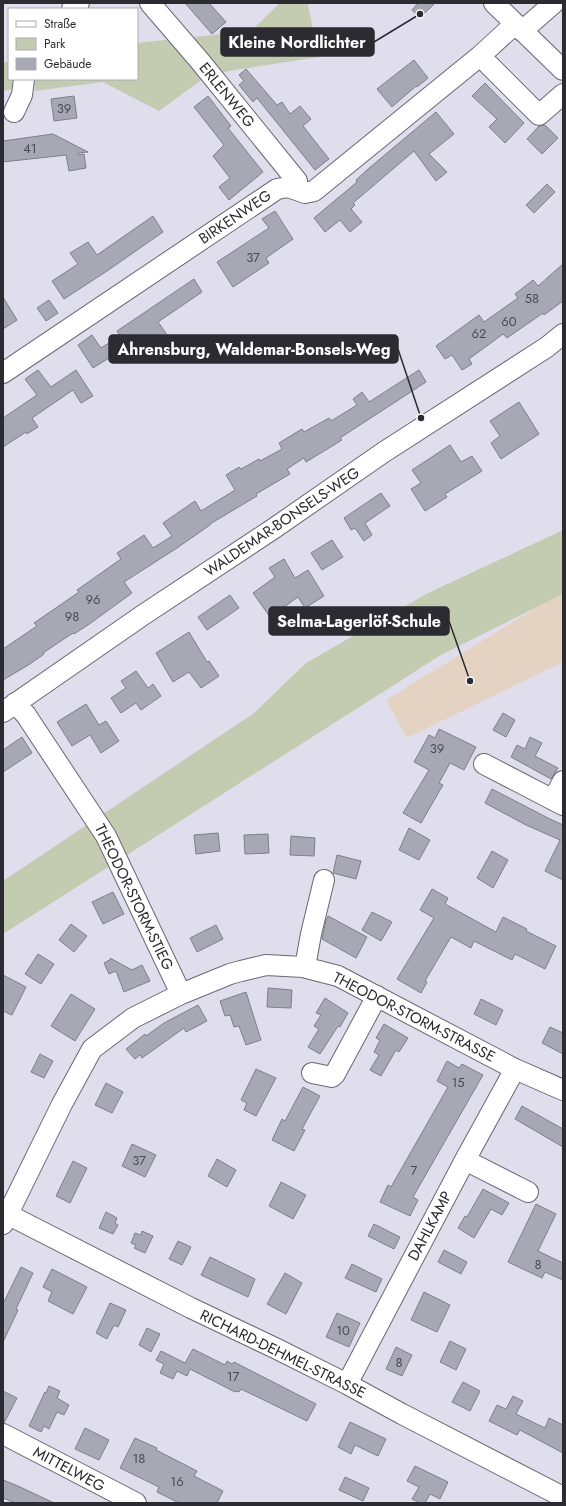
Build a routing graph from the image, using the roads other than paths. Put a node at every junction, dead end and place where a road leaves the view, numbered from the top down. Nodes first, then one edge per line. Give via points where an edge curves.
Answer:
1 (150, 3) edge
2 (494, 3) edge
3 (554, 3) edge
4 (519, 27) junction
5 (480, 56) junction
6 (563, 70) edge
7 (24, 80) edge
8 (563, 94) edge
9 (14, 112) dead end
10 (298, 190) junction
11 (563, 334) edge
12 (3, 373) edge
13 (9, 708) edge
14 (484, 764) dead end
15 (563, 781) edge
16 (558, 803) edge
17 (324, 880) dead end
18 (305, 967) junction
19 (181, 994) junction
20 (376, 996) junction
21 (515, 1069) junction
22 (312, 1073) dead end
23 (563, 1090) edge
24 (465, 1160) junction
25 (528, 1192) dead end
26 (4, 1217) edge
27 (347, 1384) junction
28 (3, 1434) edge
29 (563, 1497) edge
30 (136, 1503) edge

1 - 10 street, ERLENWEG via 297,181
2 - 4 street
3 - 4 street, BIRKENWEG
4 - 5 street, BIRKENWEG
4 - 6 street
5 - 8 street via 539,115
5 - 10 street, BIRKENWEG via 314,191 305,193
7 - 9 street via 22,95
10 - 12 street, BIRKENWEG via 288,187 277,189
11 - 13 street, WALDEMAR-BONSELS-WEG via 547,347 384,452
13 - 19 street, THEODOR-STORM-STIEG via 26,715 106,836
14 - 16 street
15 - 16 street
17 - 18 street
18 - 19 street, THEODOR-STORM-STRASSE via 266,965 230,974
18 - 20 street, THEODOR-STORM-STRASSE via 338,976
19 - 26 street, THEODOR-STORM-STRASSE via 133,1018 92,1049
20 - 21 street, THEODOR-STORM-STRASSE
20 - 22 street via 335,1074 326,1077
21 - 23 street, THEODOR-STORM-STRASSE
21 - 24 street, DAHLKAMP
24 - 25 street
24 - 27 street, DAHLKAMP
26 - 27 street, RICHARD-DEHMEL-STRASSE
27 - 29 street, RICHARD-DEHMEL-STRASSE
28 - 30 street, MITTELWEG

